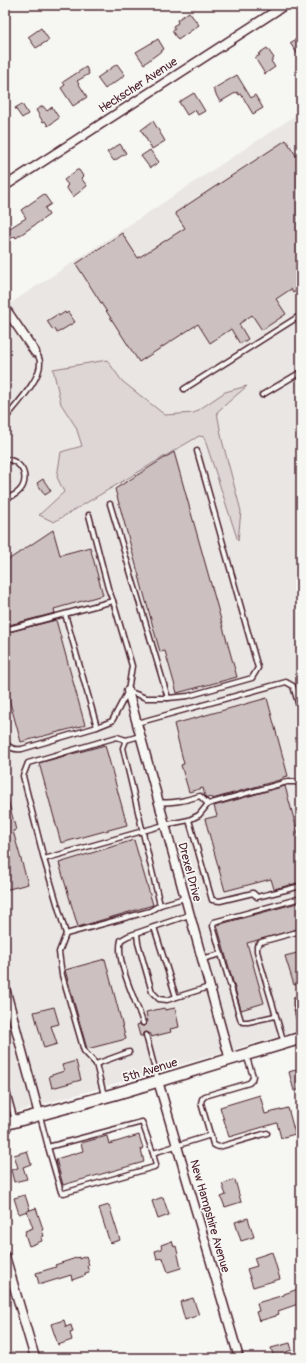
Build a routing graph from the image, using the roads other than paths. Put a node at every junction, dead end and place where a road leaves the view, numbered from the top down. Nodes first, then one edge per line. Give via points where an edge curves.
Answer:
1 (285, 5) edge
2 (5, 186) edge
3 (5, 308) edge
4 (301, 315) edge
5 (35, 352) joint
6 (301, 372) edge
7 (184, 389) dead end
8 (262, 395) dead end
9 (5, 419) edge
10 (197, 451) dead end
11 (5, 459) edge
12 (5, 498) edge
13 (110, 504) dead end
14 (89, 515) dead end
15 (113, 601) junction
16 (65, 614) junction
17 (5, 630) edge
18 (128, 691) junction
19 (168, 698) junction
20 (301, 713) edge
21 (136, 723) junction
22 (97, 727) junction
23 (140, 736) junction
24 (126, 740) junction
25 (5, 743) edge
26 (301, 784) edge
27 (158, 802) junction
28 (208, 804) junction
29 (189, 820) junction
30 (164, 825) junction
31 (144, 831) junction
32 (44, 859) junction
33 (301, 886) edge
34 (184, 898) junction
35 (301, 898) edge
36 (160, 905) junction
37 (189, 915) junction
38 (154, 927) junction
39 (301, 931) edge
40 (66, 934) junction
41 (137, 934) junction
42 (221, 954) junction
43 (201, 959) junction
44 (209, 987) junction
45 (5, 988) edge
46 (176, 997) junction
47 (301, 997) edge
48 (275, 1016) junction
49 (143, 1023) dead end
50 (301, 1027) edge
51 (146, 1035) dead end
52 (301, 1038) edge
53 (284, 1043) junction
54 (129, 1052) dead end
55 (246, 1054) junction
56 (230, 1060) junction
57 (96, 1064) junction
58 (158, 1082) junction
59 (5, 1084) edge
60 (105, 1097) junction
61 (40, 1114) junction
62 (10, 1123) edge
63 (267, 1133) dead end
64 (211, 1135) junction
65 (177, 1146) junction
66 (48, 1147) junction
67 (153, 1153) junction
68 (5, 1256) edge
69 (35, 1358) edge
70 (239, 1358) edge

1 - 2 street, Heckscher Avenue
3 - 5 street
4 - 7 lane
5 - 9 lane via 40,364 38,375
6 - 8 lane
10 - 19 lane via 258,668 252,678 188,696
11 - 12 lane via 18,464 24,475 24,482 18,494
13 - 19 lane
14 - 15 lane
15 - 16 lane
15 - 18 lane via 132,666
16 - 17 lane
16 - 22 lane
18 - 19 lane via 146,698
18 - 21 street, Drexel Drive
18 - 22 lane via 112,721
20 - 21 lane via 293,686 286,682
21 - 23 street, Drexel Drive
22 - 25 lane via 22,749 15,750
23 - 24 lane
23 - 27 street, Drexel Drive
24 - 31 lane via 123,748
24 - 32 lane via 117,737 28,763 23,776
26 - 28 lane via 287,782
27 - 28 lane via 167,803 200,796
27 - 30 street, Drexel Drive
28 - 29 lane via 199,815
29 - 30 lane
29 - 33 lane via 212,900 220,901 253,893 257,897
30 - 31 lane
30 - 34 street, Drexel Drive
31 - 32 lane
31 - 36 lane
32 - 40 lane
34 - 36 lane
34 - 37 street, Drexel Drive
35 - 42 lane via 214,922
36 - 40 lane via 150,912
37 - 38 lane
37 - 43 street, Drexel Drive
38 - 41 lane
38 - 46 lane
39 - 48 lane via 261,942 257,946
40 - 57 lane via 59,952 62,975 84,1051
41 - 46 lane via 152,992 159,999
41 - 49 lane via 121,940 119,948 131,994
42 - 43 lane
42 - 48 lane via 241,1021 248,1022
43 - 44 street, Drexel Drive
44 - 46 lane
44 - 56 street, Drexel Drive
45 - 61 street
47 - 50 lane via 296,1000
48 - 53 lane
51 - 58 lane
52 - 53 main road, 5th Avenue
53 - 55 main road, 5th Avenue
54 - 57 lane
55 - 56 main road, 5th Avenue
55 - 64 lane via 252,1080 210,1093 202,1099
56 - 58 main road, 5th Avenue
57 - 60 lane
58 - 60 main road, 5th Avenue
58 - 65 street, New Hampshire Avenue
59 - 62 lane
60 - 61 main road, 5th Avenue
61 - 62 main road, 5th Avenue
61 - 66 lane
63 - 64 lane via 219,1147 213,1144
64 - 65 lane
65 - 67 lane
65 - 70 street, New Hampshire Avenue
66 - 67 lane via 142,1122
66 - 67 lane via 62,1193 154,1167 156,1165
68 - 69 street

